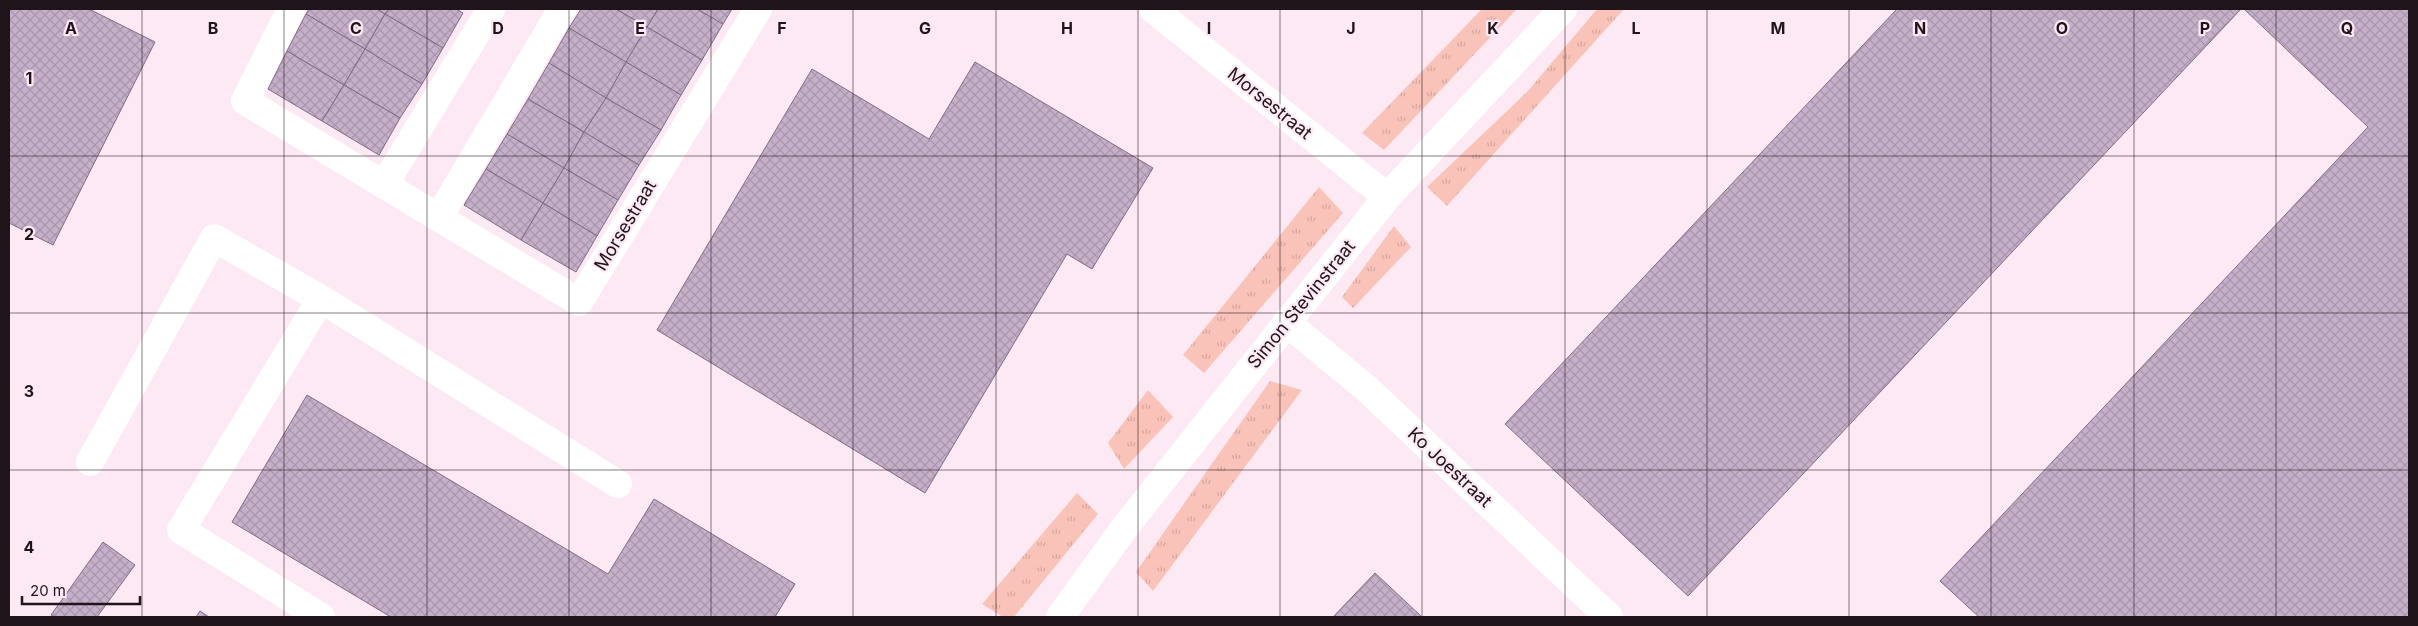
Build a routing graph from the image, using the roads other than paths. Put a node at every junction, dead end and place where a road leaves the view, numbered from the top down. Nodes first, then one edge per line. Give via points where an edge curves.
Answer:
1 (291, 9) edge
2 (491, 9) edge
3 (562, 9) edge
4 (758, 9) edge
5 (1154, 9) edge
6 (1562, 9) edge
7 (384, 185) junction
8 (1387, 197) junction
9 (438, 217) junction
10 (321, 299) junction
11 (1286, 322) junction
12 (90, 462) dead end
13 (618, 484) dead end
14 (321, 617) edge
15 (1060, 617) edge
16 (1609, 617) edge

1 - 7 street, Morsestraat via 245,101
2 - 7 street
3 - 9 street
4 - 9 street, Morsestraat via 579,302
5 - 8 street, Morsestraat
6 - 8 street, Simon Stevinstraat
7 - 9 street, Morsestraat
8 - 11 street, Simon Stevinstraat
10 - 12 street via 214,238
10 - 13 street
10 - 14 street via 181,530
11 - 15 street, Simon Stevinstraat via 1125,527
11 - 16 street, Ko Joestraat via 1366,388

